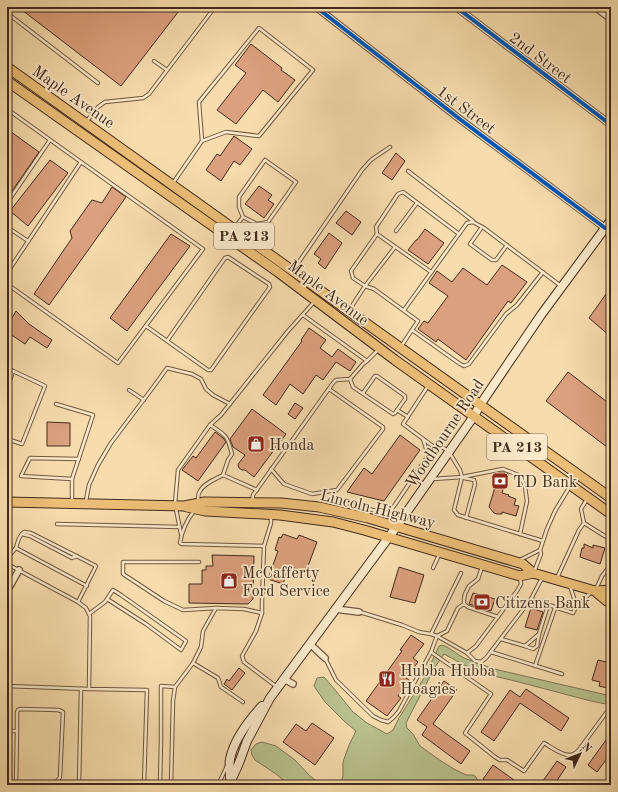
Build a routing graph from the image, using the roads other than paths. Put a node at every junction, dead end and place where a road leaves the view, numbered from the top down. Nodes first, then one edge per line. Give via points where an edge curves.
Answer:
1 (215, 7) edge
2 (316, 7) edge
3 (456, 7) edge
4 (595, 7) edge
5 (321, 9) edge
6 (7, 13) edge
7 (611, 19) edge
8 (154, 61) dead end
9 (7, 67) edge
10 (167, 70) junction
11 (7, 81) edge
12 (98, 83) dead end
13 (7, 110) edge
14 (86, 123) junction
15 (611, 125) edge
16 (50, 140) junction
17 (202, 142) junction
18 (390, 147) dead end
19 (81, 162) junction
20 (408, 171) dead end
21 (172, 185) junction
22 (7, 203) edge
23 (417, 203) junction
24 (243, 217) junction
25 (611, 220) edge
26 (473, 222) junction
27 (7, 227) edge
28 (482, 227) junction
29 (605, 228) junction
30 (234, 229) junction
31 (396, 232) dead end
32 (377, 234) junction
33 (459, 234) junction
34 (28, 241) junction
35 (507, 245) junction
36 (395, 246) junction
37 (293, 271) junction
38 (431, 272) junction
39 (543, 272) junction
40 (7, 273) edge
41 (7, 284) edge
42 (365, 286) junction
43 (562, 287) junction
44 (316, 300) junction
45 (404, 310) junction
46 (348, 311) junction
47 (304, 314) junction
48 (146, 326) junction
49 (412, 330) junction
50 (167, 341) junction
51 (400, 348) junction
52 (380, 349) junction
53 (368, 361) junction
54 (7, 368) edge
55 (14, 371) junction
56 (350, 379) junction
57 (429, 384) junction
58 (7, 389) edge
59 (329, 389) junction
60 (129, 390) dead end
61 (363, 393) junction
62 (144, 400) junction
63 (56, 404) dead end
64 (230, 404) junction
65 (480, 405) junction
66 (398, 410) junction
67 (474, 416) junction
68 (408, 417) junction
69 (210, 425) junction
70 (7, 438) edge
71 (422, 439) junction
72 (434, 447) junction
73 (449, 452) junction
74 (428, 456) junction
75 (79, 459) junction
76 (271, 469) junction
77 (223, 475) junction
78 (414, 477) junction
79 (462, 477) junction
80 (72, 479) junction
81 (428, 482) junction
82 (571, 485) junction
83 (257, 490) junction
84 (588, 498) junction
85 (611, 498) edge
86 (7, 502) edge
87 (252, 502) junction
88 (72, 503) junction
89 (86, 504) junction
90 (346, 504) dead end
91 (180, 506) junction
92 (197, 506) junction
93 (371, 514) junction
94 (611, 514) edge
95 (271, 515) junction
96 (466, 518) junction
97 (584, 523) junction
98 (57, 524) dead end
99 (397, 526) junction
100 (180, 527) junction
101 (181, 534) junction
102 (520, 534) junction
103 (388, 537) junction
104 (611, 540) edge
105 (543, 541) junction
106 (264, 546) junction
107 (16, 548) junction
108 (540, 550) junction
109 (440, 552) junction
110 (7, 558) edge
111 (611, 559) edge
112 (199, 562) dead end
113 (516, 562) junction
114 (7, 563) edge
115 (483, 565) junction
116 (433, 568) dead end
117 (20, 570) junction
118 (461, 573) dead end
119 (533, 573) junction
120 (543, 576) junction
121 (520, 580) junction
122 (556, 580) junction
123 (569, 584) junction
124 (10, 586) dead end
125 (87, 586) junction
126 (611, 590) edge
127 (593, 591) junction
128 (107, 599) junction
129 (531, 599) junction
130 (78, 602) junction
131 (611, 603) edge
132 (464, 604) junction
133 (548, 605) junction
134 (216, 608) junction
135 (555, 608) junction
136 (335, 609) junction
137 (575, 609) junction
138 (359, 612) joint
139 (262, 613) junction
140 (89, 614) junction
141 (498, 617) junction
142 (431, 634) junction
143 (539, 634) junction
144 (437, 636) junction
145 (501, 639) junction
146 (310, 644) junction
147 (525, 646) junction
148 (431, 652) junction
149 (491, 652) junction
150 (467, 653) junction
151 (325, 658) joint
152 (193, 663) junction
153 (536, 666) junction
154 (562, 674) dead end
155 (284, 679) junction
156 (293, 684) dead end
157 (7, 686) edge
158 (175, 687) junction
159 (277, 688) junction
160 (81, 689) junction
161 (89, 690) junction
162 (270, 698) junction
163 (243, 702) dead end
164 (611, 709) edge
165 (17, 731) junction
166 (7, 732) edge
167 (230, 760) junction
168 (230, 784) edge
169 (16, 785) edge
170 (55, 785) edge
171 (79, 785) edge
172 (144, 785) edge
173 (160, 785) edge
174 (170, 785) edge
175 (218, 785) edge

1 - 10 lane
2 - 5 street, 1st Street
3 - 15 street, 2nd Street
4 - 7 street
5 - 29 street, 1st Street via 461,120
6 - 12 lane
8 - 10 lane
9 - 14 main road, Maple Avenue / PA 213
10 - 14 lane via 143,98 105,102
11 - 44 main road, Maple Avenue / PA 213
13 - 16 lane
14 - 21 main road, Maple Avenue / PA 213
16 - 19 lane
16 - 22 lane
17 - 17 lane via 199,102 259,28 313,70 259,136 226,132
17 - 21 lane
18 - 37 lane via 371,160 362,170
19 - 34 lane
19 - 48 lane via 203,248
20 - 26 lane
21 - 30 main road, Maple Avenue / PA 213
23 - 31 lane
23 - 32 lane via 403,192 398,194 376,227
23 - 33 lane
24 - 24 lane via 257,224 268,222 296,182 265,160 239,197
24 - 30 lane
25 - 29 main road, Woodbourne Road
26 - 28 lane
26 - 33 lane via 467,223
27 - 34 lane
28 - 35 lane
28 - 35 lane via 470,244 486,256 496,260
29 - 43 main road, Woodbourne Road
30 - 37 main road, Maple Avenue / PA 213
32 - 36 lane
32 - 42 lane via 351,271 353,278
33 - 38 lane
34 - 40 lane
35 - 39 lane
36 - 38 lane
36 - 42 lane
37 - 46 main road, Maple Avenue / PA 213
38 - 45 lane
39 - 43 lane
39 - 49 lane via 518,305 506,314 469,364 464,366
41 - 48 lane via 118,363
42 - 45 lane via 374,289
42 - 46 lane
43 - 65 main road, Woodbourne Road
44 - 47 lane
44 - 52 main road, Maple Avenue / PA 213
45 - 49 lane via 418,321
46 - 51 main road, Maple Avenue / PA 213
47 - 53 lane
47 - 64 lane
48 - 50 lane
49 - 51 lane
50 - 50 lane via 225,258 228,257 269,284 270,287 211,370
51 - 65 main road, Maple Avenue / PA 213
52 - 53 lane
52 - 57 main road, Maple Avenue / PA 213
53 - 56 lane
54 - 55 lane
55 - 58 lane
55 - 70 lane via 45,386 22,444
56 - 59 lane via 336,380
56 - 61 lane via 353,387
57 - 67 main road, Maple Avenue / PA 213
57 - 68 lane
59 - 76 lane
59 - 76 lane via 383,429 337,490 312,494 284,484
60 - 62 lane
61 - 66 lane via 393,414
61 - 66 lane via 377,376 405,396
62 - 64 lane via 167,368 201,379 206,389
62 - 89 lane via 110,443 89,485
63 - 75 lane via 93,415
64 - 69 lane
65 - 67 main road, Woodbourne Road
65 - 85 main road, Maple Avenue / PA 213
66 - 68 lane
67 - 73 main road, Woodbourne Road
67 - 82 main road, Maple Avenue / PA 213
68 - 71 lane via 403,424
69 - 77 lane via 228,438 232,454
69 - 91 lane via 178,470
71 - 72 lane
71 - 74 lane
72 - 73 lane via 437,443
72 - 74 lane
73 - 79 lane
73 - 81 main road, Woodbourne Road
74 - 78 lane
75 - 80 lane
75 - 80 lane via 30,458 21,476
76 - 83 lane
77 - 83 lane
77 - 92 lane via 199,491
78 - 81 lane
78 - 93 lane via 390,512
79 - 81 lane
79 - 96 lane via 454,510
79 - 96 lane via 474,480 475,484
79 - 102 lane via 503,469 521,476 527,500
80 - 88 lane
81 - 99 main road, Woodbourne Road
82 - 84 main road, Maple Avenue / PA 213
82 - 105 lane via 555,511
83 - 87 lane
84 - 94 main road, Maple Avenue / PA 213
84 - 97 lane via 581,509
86 - 88 main road, Lincoln Highway
87 - 92 main road, Lincoln Highway via 205,502
87 - 93 main road, Lincoln Highway
88 - 89 main road, Lincoln Highway
89 - 91 main road, Lincoln Highway
90 - 93 lane
91 - 92 main road, Lincoln Highway
91 - 100 lane
92 - 95 main road, Lincoln Highway via 205,511
92 - 101 lane
93 - 99 main road, Lincoln Highway
95 - 103 main road, Lincoln Highway via 332,522
95 - 106 lane
96 - 102 lane
97 - 104 lane
97 - 122 lane
98 - 100 lane
99 - 103 main road, Woodbourne Road
99 - 113 main road, Lincoln Highway
100 - 101 lane
101 - 106 lane via 182,544
102 - 105 lane
103 - 109 main road, Lincoln Highway
103 - 136 main road, Woodbourne Road
105 - 108 lane
106 - 139 lane
107 - 110 lane
107 - 125 lane
107 - 125 lane via 21,534 31,533 96,566
108 - 113 lane
108 - 119 lane via 541,554
109 - 115 main road, Lincoln Highway
109 - 116 lane
111 - 127 lane via 609,567
112 - 134 lane via 123,562 123,574 164,601 183,610
113 - 119 main road, Lincoln Highway via 523,564
114 - 117 lane
115 - 121 main road, Lincoln Highway
115 - 132 lane via 478,579 469,586 465,594
117 - 124 street
117 - 130 lane
118 - 142 lane
119 - 120 main road, Lincoln Highway
119 - 121 main road, Lincoln Highway
120 - 122 main road, Lincoln Highway
120 - 129 lane
121 - 141 lane via 518,591
122 - 123 main road, Lincoln Highway
123 - 127 main road, Lincoln Highway
123 - 137 lane
125 - 130 lane
126 - 127 main road, Lincoln Highway
127 - 131 main road, Lincoln Highway
127 - 137 lane
128 - 128 lane via 146,624 181,650 186,641 121,595 113,590
128 - 140 lane
129 - 133 lane
129 - 145 lane
130 - 140 lane
132 - 141 lane
132 - 144 lane via 458,608 447,631
133 - 135 lane
133 - 143 lane
134 - 139 lane via 244,609
134 - 152 lane via 203,631
135 - 137 lane via 573,614
135 - 153 lane
136 - 138 street
136 - 146 main road, Woodbourne Road
138 - 142 lane
139 - 159 lane via 242,656 244,662
140 - 161 lane
141 - 150 lane via 476,646
142 - 144 lane
143 - 147 lane
143 - 147 lane via 537,646 533,649
144 - 148 lane
144 - 150 lane
145 - 147 lane
145 - 149 lane
146 - 151 street
146 - 155 main road, Woodbourne Road
148 - 151 lane via 399,711 388,722 373,716 336,680
148 - 164 lane via 491,694 465,733 495,757 508,760 524,771 544,743 556,751 574,754
149 - 150 lane via 481,662 475,661
149 - 153 lane
152 - 158 lane
152 - 163 lane via 218,678 221,687
153 - 154 lane
155 - 156 street
155 - 159 main road, Woodbourne Road
157 - 160 lane
158 - 173 lane via 161,686
158 - 174 lane
159 - 162 main road, Woodbourne Road
160 - 161 lane
160 - 171 lane
161 - 172 lane via 147,690
162 - 167 main road, Woodbourne Road via 246,725
162 - 168 main road, Woodbourne Road via 247,740
165 - 166 lane
165 - 169 lane
165 - 170 lane via 18,710 63,712 60,777
167 - 168 main road, Woodbourne Road
167 - 175 lane

